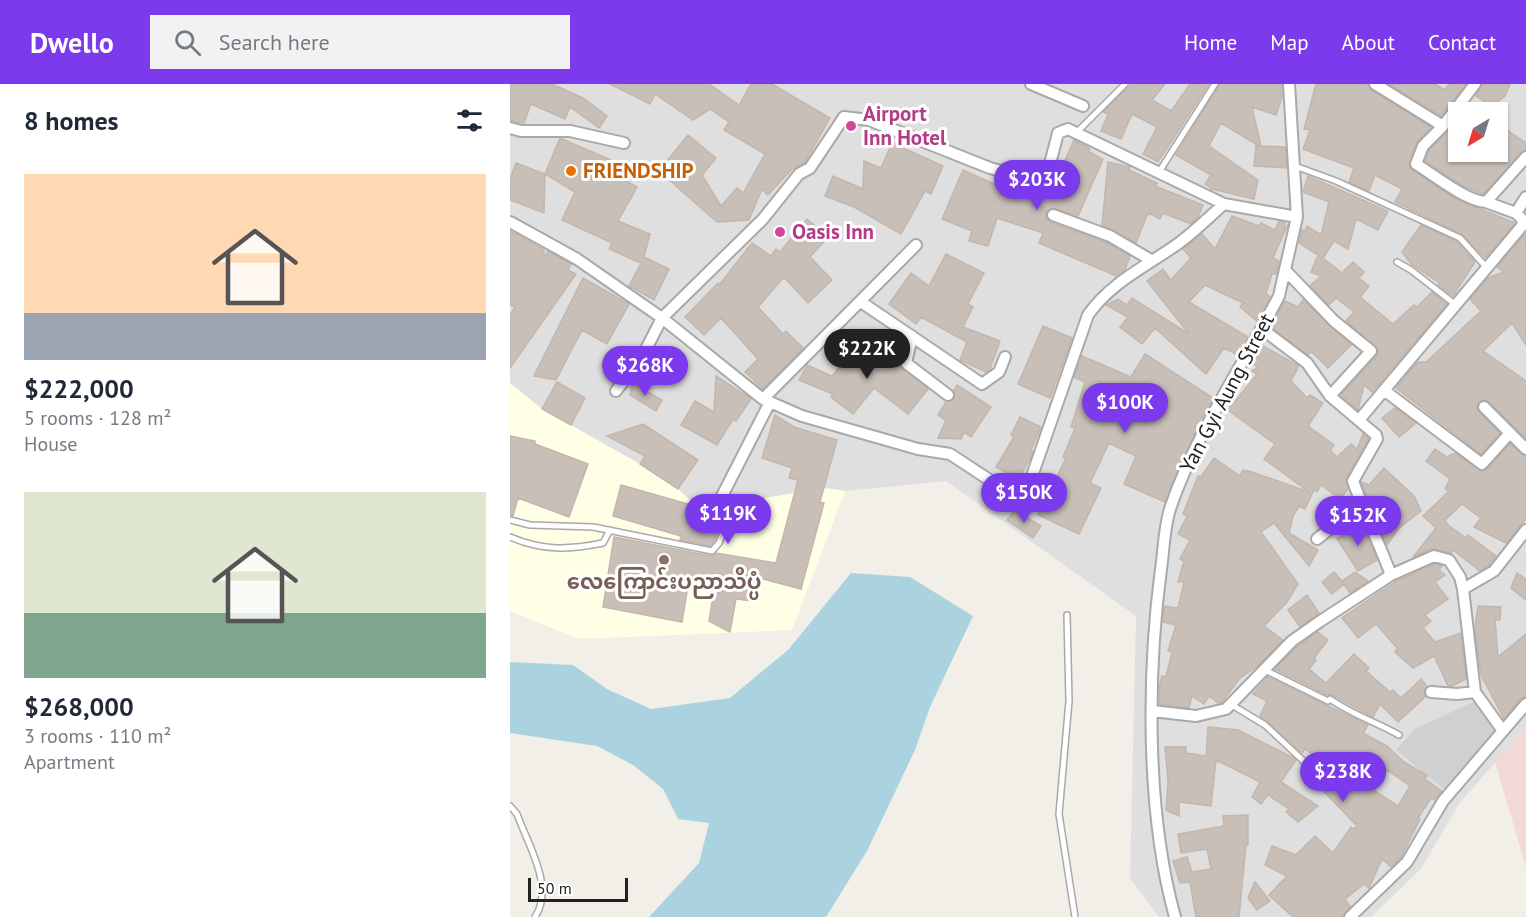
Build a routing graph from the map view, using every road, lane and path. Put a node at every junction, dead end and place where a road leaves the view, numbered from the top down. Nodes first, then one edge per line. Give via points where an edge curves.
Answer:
1 (1031, 84) edge
2 (1125, 84) edge
3 (1215, 84) edge
4 (1289, 84) edge
5 (1375, 84) edge
6 (1475, 84) edge
7 (1083, 106) dead end
8 (1443, 126) junction
9 (510, 128) edge
10 (1076, 133) junction
11 (624, 143) dead end
12 (1526, 157) edge
13 (1294, 166) junction
14 (1159, 172) junction
15 (1526, 197) edge
16 (1486, 202) junction
17 (1224, 204) junction
18 (1516, 213) junction
19 (1053, 215) dead end
20 (1297, 217) junction
21 (510, 222) edge
22 (916, 245) dead end
23 (1151, 260) junction
24 (1397, 262) dead end
25 (1487, 268) junction
26 (1286, 272) junction
27 (861, 302) junction
28 (1456, 305) junction
29 (662, 318) junction
30 (1262, 328) junction
31 (912, 336) junction
32 (1005, 357) dead end
33 (616, 391) dead end
34 (1385, 391) junction
35 (948, 395) dead end
36 (1330, 396) junction
37 (767, 400) junction
38 (1484, 407) dead end
39 (1359, 420) junction
40 (1509, 434) junction
41 (1526, 449) edge
42 (721, 498) dead end
43 (1364, 513) junction
44 (510, 520) edge
45 (726, 528) dead end
46 (610, 530) junction
47 (1526, 530) edge
48 (510, 537) edge
49 (1317, 539) dead end
50 (1391, 575) junction
51 (1463, 589) junction
52 (1067, 615) dead end
53 (1263, 669) junction
54 (1431, 692) dead end
55 (1475, 692) junction
56 (1526, 704) edge
57 (1232, 705) junction
58 (1152, 711) junction
59 (1503, 730) junction
60 (1399, 735) dead end
61 (1310, 767) dead end
62 (510, 806) edge
63 (535, 917) edge
64 (1075, 917) edge
65 (1175, 917) edge
66 (1350, 917) edge

1 - 7 street
2 - 10 lane
3 - 14 lane
4 - 13 street, Yan Gyi Aung Street
5 - 8 street
6 - 8 street
8 - 16 street via 1423,146 1416,164 1478,202
9 - 11 street via 570,131
10 - 14 street
10 - 29 street via 1068,129 1058,134 1046,183 990,168 869,120 844,117 810,168 799,174 763,219
12 - 16 street
13 - 20 street, Yan Gyi Aung Street
13 - 25 lane via 1460,238
14 - 17 street
15 - 18 street
16 - 18 street
17 - 20 street
17 - 23 street
18 - 25 street via 1523,220 1522,226
19 - 23 street via 1110,237
20 - 26 street, Yan Gyi Aung Street
21 - 29 street via 577,259
22 - 27 street
23 - 37 street via 1101,299 1088,315 1023,502 950,454 918,449 802,416
24 - 28 lane
25 - 28 street
26 - 30 street, Yan Gyi Aung Street via 1279,296
26 - 36 street via 1334,321 1371,351
27 - 31 street
27 - 37 street
28 - 34 street
29 - 33 street via 643,355
29 - 37 street
30 - 36 street via 1307,363
30 - 58 street, Yan Gyi Aung Street via 1201,434 1169,509 1156,604
31 - 32 street via 982,384 999,372
31 - 35 street via 906,363
34 - 39 street
34 - 40 street via 1482,464
36 - 39 street
37 - 42 street
38 - 40 street
39 - 43 street via 1377,437 1353,481
40 - 41 street
43 - 49 street via 1342,519
43 - 50 street
44 - 46 lane
45 - 46 lane via 712,550
46 - 48 lane via 603,543 588,546 541,549
47 - 51 street via 1494,572
50 - 51 street via 1434,556 1441,557 1455,568
50 - 53 street via 1292,641
51 - 55 street
52 - 64 lane via 1069,701 1059,814
53 - 57 street
53 - 60 lane
54 - 55 street
55 - 59 street
56 - 59 street
57 - 58 street via 1196,716
57 - 61 lane via 1265,725
58 - 65 street, Yan Gyi Aung Street via 1156,794
59 - 66 street via 1443,801 1407,862
62 - 63 lane via 517,814 543,884 541,907

